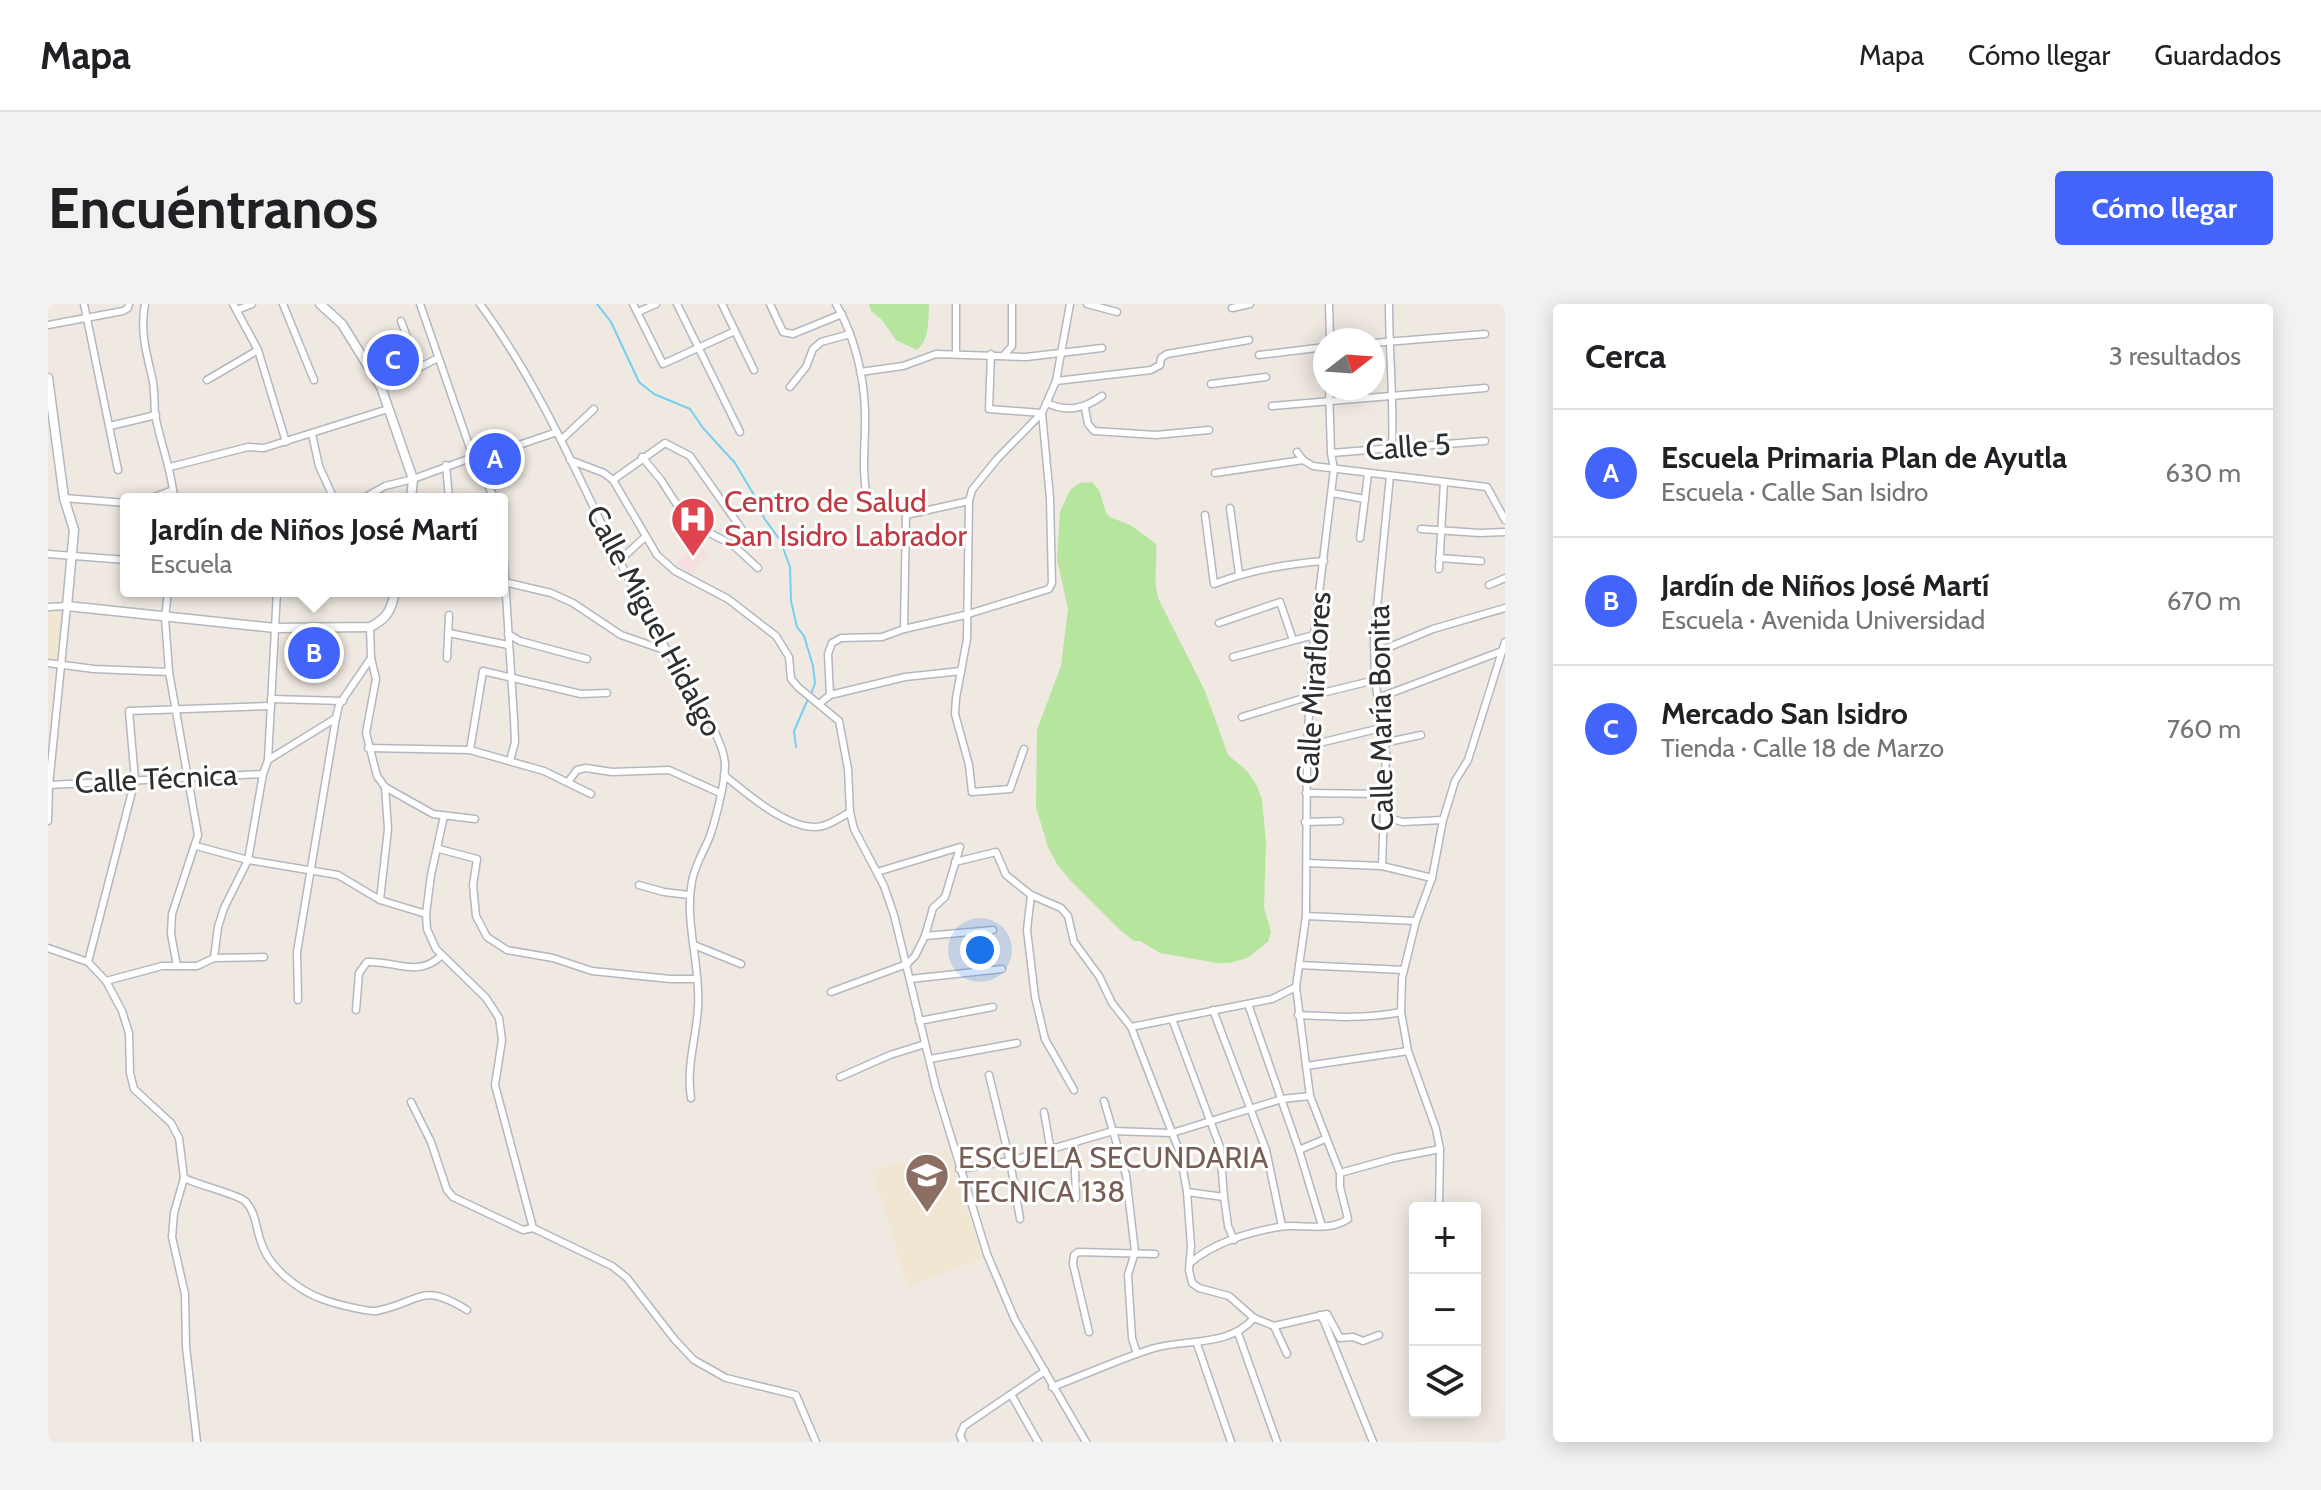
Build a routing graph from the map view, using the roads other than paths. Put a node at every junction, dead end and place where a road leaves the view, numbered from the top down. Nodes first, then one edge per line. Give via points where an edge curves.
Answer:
1 (84, 304) edge
2 (129, 304) edge
3 (145, 304) edge
4 (252, 304) edge
5 (283, 304) edge
6 (320, 304) edge
7 (420, 304) edge
8 (480, 304) edge
9 (633, 304) edge
10 (656, 304) edge
11 (677, 304) edge
12 (722, 304) edge
13 (770, 304) edge
14 (836, 304) edge
15 (956, 304) edge
16 (1012, 304) edge
17 (1070, 304) edge
18 (1087, 304) edge
19 (1250, 304) edge
20 (1329, 304) edge
21 (1389, 304) edge
22 (235, 307) edge
23 (1232, 308) dead end
24 (638, 312) junction
25 (1117, 312) dead end
26 (842, 314) junction
27 (86, 319) junction
28 (401, 321) dead end
29 (48, 325) edge
30 (1330, 328) edge
31 (735, 331) junction
32 (850, 334) junction
33 (1485, 334) dead end
34 (1249, 340) dead end
35 (1385, 342) edge
36 (1389, 342) junction
37 (1012, 346) junction
38 (1102, 348) dead end
39 (1313, 348) edge
40 (697, 349) junction
41 (258, 350) junction
42 (956, 353) junction
43 (1063, 353) junction
44 (991, 354) junction
45 (1004, 355) junction
46 (1259, 355) dead end
47 (1026, 357) junction
48 (438, 358) junction
49 (418, 366) junction
50 (754, 370) dead end
51 (860, 372) junction
52 (1266, 377) dead end
53 (48, 378) edge
54 (207, 380) dead end
55 (314, 380) dead end
56 (1056, 381) junction
57 (1211, 384) dead end
58 (381, 387) junction
59 (790, 387) dead end
60 (1485, 388) dead end
61 (1394, 395) junction
62 (1102, 396) dead end
63 (1329, 401) junction
64 (1047, 403) junction
65 (1272, 406) dead end
66 (1085, 408) junction
67 (388, 409) junction
68 (594, 409) dead end
69 (1042, 413) junction
70 (156, 415) junction
71 (110, 426) junction
72 (1209, 430) dead end
73 (557, 432) junction
74 (740, 432) dead end
75 (312, 434) junction
76 (561, 440) junction
77 (1485, 441) dead end
78 (286, 442) junction
79 (53, 448) edge
80 (1392, 449) junction
81 (1297, 452) dead end
82 (1331, 453) junction
83 (473, 457) junction
84 (642, 457) junction
85 (570, 460) junction
86 (1303, 460) junction
87 (446, 465) junction
88 (170, 467) junction
89 (1334, 469) junction
90 (118, 470) dead end
91 (1215, 473) dead end
92 (1368, 474) junction
93 (1390, 476) junction
94 (413, 479) junction
95 (613, 480) junction
96 (1444, 482) junction
97 (173, 490) junction
98 (165, 493) edge
99 (173, 493) edge
100 (331, 493) edge
101 (373, 493) edge
102 (412, 493) edge
103 (448, 493) edge
104 (492, 493) edge
105 (1332, 493) junction
106 (64, 498) junction
107 (867, 498) dead end
108 (1365, 499) junction
109 (969, 501) junction
110 (120, 503) edge
111 (1230, 508) dead end
112 (1205, 515) dead end
113 (1505, 520) edge
114 (1421, 529) dead end
115 (1441, 531) junction
116 (1505, 532) edge
117 (645, 537) junction
118 (1360, 538) dead end
119 (733, 545) junction
120 (48, 554) edge
121 (72, 556) junction
122 (1439, 558) junction
123 (120, 560) edge
124 (619, 561) junction
125 (1324, 561) junction
126 (1481, 561) dead end
127 (758, 568) dead end
128 (1439, 569) dead end
129 (1239, 574) junction
130 (1505, 578) edge
131 (508, 583) edge
132 (1489, 585) dead end
133 (167, 597) edge
134 (277, 597) edge
135 (394, 597) edge
136 (505, 597) edge
137 (67, 606) junction
138 (48, 607) edge
139 (1505, 608) edge
140 (449, 615) dead end
141 (965, 615) junction
142 (165, 618) junction
143 (1219, 623) dead end
144 (370, 627) junction
145 (275, 628) junction
146 (904, 629) junction
147 (449, 633) junction
148 (508, 634) junction
149 (1314, 635) junction
150 (1293, 640) junction
151 (1505, 642) edge
152 (508, 645) junction
153 (667, 651) junction
154 (1502, 651) junction
155 (1375, 653) junction
156 (1233, 657) dead end
157 (371, 658) junction
158 (447, 658) dead end
159 (587, 659) dead end
160 (48, 663) edge
161 (61, 665) junction
162 (961, 671) junction
163 (169, 672) junction
164 (511, 676) junction
165 (1375, 680) junction
166 (607, 693) dead end
167 (830, 695) junction
168 (1310, 696) junction
169 (1378, 698) junction
170 (343, 701) junction
171 (271, 702) junction
172 (819, 704) junction
173 (175, 709) junction
174 (1242, 717) dead end
175 (336, 718) junction
176 (1381, 728) junction
177 (1421, 735) dead end
178 (1383, 743) junction
179 (1307, 746) junction
180 (368, 748) junction
181 (1024, 749) dead end
182 (470, 750) junction
183 (268, 760) junction
184 (510, 761) junction
185 (263, 774) junction
186 (724, 775) junction
187 (187, 777) junction
188 (135, 780) junction
189 (568, 782) junction
190 (49, 785) edge
191 (385, 787) junction
192 (720, 793) junction
193 (1306, 793) junction
194 (591, 794) dead end
195 (1385, 794) junction
196 (850, 812) junction
197 (444, 816) junction
198 (1384, 817) junction
199 (475, 819) dead end
200 (1443, 820) junction
201 (48, 821) edge
202 (1340, 821) dead end
203 (1305, 822) junction
204 (196, 846) junction
205 (439, 849) junction
206 (248, 860) junction
207 (955, 862) junction
208 (1307, 863) junction
209 (1382, 866) junction
210 (311, 872) junction
211 (877, 872) junction
212 (1432, 878) junction
213 (639, 885) dead end
214 (689, 895) junction
215 (1031, 895) junction
216 (380, 900) junction
217 (426, 914) junction
218 (1306, 916) junction
219 (1416, 921) junction
220 (993, 930) dead end
221 (925, 936) junction
222 (694, 945) junction
223 (48, 948) edge
224 (442, 955) junction
225 (264, 957) dead end
226 (214, 958) junction
227 (88, 962) junction
228 (741, 964) dead end
229 (907, 964) junction
230 (1299, 965) junction
231 (177, 966) junction
232 (1002, 969) dead end
233 (1404, 970) junction
234 (697, 979) junction
235 (910, 979) junction
236 (106, 981) junction
237 (1296, 987) junction
238 (831, 992) dead end
239 (298, 1000) dead end
240 (1248, 1004) junction
241 (993, 1007) dead end
242 (356, 1010) dead end
243 (1213, 1010) junction
244 (1401, 1012) junction
245 (1298, 1015) junction
246 (1172, 1019) junction
247 (919, 1021) junction
248 (1131, 1027) junction
249 (1017, 1043) dead end
250 (925, 1044) junction
251 (1408, 1051) junction
252 (930, 1059) junction
253 (1306, 1066) junction
254 (989, 1075) dead end
255 (840, 1077) dead end
256 (1074, 1090) dead end
257 (1310, 1096) junction
258 (691, 1098) dead end
259 (1282, 1099) junction
260 (1104, 1101) dead end
261 (411, 1102) dead end
262 (1249, 1108) junction
263 (1044, 1112) dead end
264 (1209, 1122) junction
265 (1113, 1131) junction
266 (1172, 1133) junction
267 (1325, 1139) junction
268 (1074, 1144) junction
269 (1050, 1148) junction
270 (1440, 1149) junction
271 (1299, 1150) junction
272 (1010, 1161) junction
273 (1053, 1163) dead end
274 (959, 1169) junction
275 (1340, 1173) junction
276 (184, 1178) junction
277 (1187, 1192) junction
278 (1224, 1197) junction
279 (1076, 1198) dead end
280 (1439, 1202) edge
281 (1020, 1219) dead end
282 (1282, 1226) junction
283 (1322, 1226) junction
284 (533, 1228) junction
285 (1234, 1240) junction
286 (1191, 1246) junction
287 (1135, 1252) junction
288 (1203, 1252) junction
289 (1155, 1254) dead end
290 (1190, 1263) junction
291 (467, 1310) dead end
292 (1320, 1315) junction
293 (1254, 1318) junction
294 (1274, 1326) junction
295 (1089, 1332) dead end
296 (1238, 1333) junction
297 (1379, 1335) dead end
298 (1197, 1344) junction
299 (1137, 1354) junction
300 (1287, 1354) dead end
301 (1045, 1371) junction
302 (1052, 1387) junction
303 (1012, 1396) junction
304 (197, 1442) edge
305 (816, 1442) edge
306 (963, 1442) edge
307 (1038, 1442) edge
308 (1086, 1442) edge
309 (1231, 1442) edge
310 (1277, 1442) edge
311 (1373, 1442) edge

1 - 27 street
2 - 27 street via 123,311
3 - 70 street via 142,327
4 - 22 street
5 - 55 street
6 - 58 street via 342,324
7 - 48 street
8 - 73 street, Calle Miguel Hidalgo
9 - 24 street
10 - 24 street
11 - 40 street
12 - 31 street
13 - 26 street via 783,332 793,334
14 - 26 street
15 - 42 street
16 - 37 street
17 - 43 street
18 - 25 street
19 - 23 street
20 - 30 street
21 - 36 street
22 - 41 street
24 - 40 street via 663,364
26 - 32 street
27 - 29 street
27 - 71 street
28 - 49 street
31 - 40 street
31 - 50 street
32 - 51 street
32 - 59 street via 813,349
33 - 36 street
34 - 56 street via 1167,354 1151,370
35 - 36 street
36 - 61 street
37 - 45 street
37 - 47 street
38 - 43 street
39 - 46 street
40 - 74 street
41 - 54 street
41 - 78 street
42 - 44 street
42 - 51 street
43 - 47 street
43 - 56 street
44 - 45 street
44 - 69 street via 989,409
45 - 47 street
48 - 49 street
48 - 83 street
49 - 58 street
51 - 107 street
52 - 57 street
53 - 79 street
56 - 64 street
58 - 67 street
60 - 61 street
61 - 63 street
61 - 80 street
62 - 66 street
63 - 65 street
63 - 82 street, Calle Miraflores
64 - 66 street
64 - 69 street
66 - 72 street via 1094,431 1156,435
67 - 75 street
67 - 94 street
68 - 76 street
69 - 109 street via 997,459
69 - 141 street via 1052,583 1049,589
70 - 71 street
70 - 88 street
71 - 90 street
73 - 76 street, Calle Miguel Hidalgo
73 - 83 street
75 - 78 street
75 - 100 street
76 - 85 street, Calle Miguel Hidalgo
77 - 80 street, Calle 5
78 - 88 street
79 - 106 street
80 - 82 street, Calle 5
81 - 86 street
82 - 89 street, Calle Miraflores
83 - 87 street
83 - 104 street
84 - 95 street
84 - 119 street via 688,522
84 - 119 street via 665,443 690,456 743,531
85 - 95 street
85 - 124 street, Calle Miguel Hidalgo
86 - 89 street
86 - 91 street
87 - 94 street
87 - 103 street
88 - 97 street
89 - 92 street
89 - 105 street, Calle Miraflores
92 - 93 street
92 - 108 street
93 - 96 street
93 - 155 street, Calle María Bonita
94 - 101 street
94 - 102 street
95 - 117 street
96 - 113 street via 1487,487
96 - 115 street
97 - 98 street
97 - 99 street
105 - 108 street
105 - 125 street, Calle Miraflores
106 - 110 street
106 - 121 street via 74,530
108 - 118 street
109 - 141 street
109 - 146 street via 906,515
111 - 129 street
112 - 129 street via 1214,584
114 - 115 street
115 - 116 street
115 - 122 street
117 - 124 street
117 - 172 street via 675,571 728,599 776,636 785,647 791,679
119 - 127 street
120 - 121 street
121 - 123 street
121 - 137 street
122 - 126 street
122 - 128 street
124 - 153 street, Calle Miguel Hidalgo
125 - 129 street
125 - 149 street, Calle Miraflores
130 - 132 street
131 - 153 street via 551,593 621,635
133 - 142 street
134 - 145 street
135 - 144 street via 383,621
136 - 148 street
137 - 138 street
137 - 142 street
137 - 161 street
139 - 155 street
140 - 147 street
141 - 146 street
141 - 162 street
142 - 145 street
142 - 163 street
143 - 150 street via 1280,602
144 - 145 street
144 - 157 street
145 - 171 street
146 - 167 street via 832,643
147 - 152 street
147 - 158 street
148 - 152 street
148 - 159 street
149 - 150 street
149 - 168 street, Calle Miraflores
150 - 156 street
151 - 154 street
152 - 164 street
153 - 186 street, Calle Miguel Hidalgo via 713,730
154 - 169 street
154 - 200 street
155 - 165 street, Calle María Bonita
157 - 170 street
157 - 180 street via 376,679 366,726
160 - 161 street
161 - 163 street
161 - 190 street
162 - 167 street via 905,677
162 - 181 street via 955,714 972,792 1010,789
163 - 173 street
164 - 166 street via 581,694
164 - 182 street via 483,671
164 - 184 street via 515,742
165 - 168 street
165 - 169 street, Calle María Bonita
167 - 172 street
168 - 174 street
168 - 179 street, Calle Miraflores
169 - 176 street, Calle María Bonita
170 - 171 street
170 - 175 street
171 - 173 street
171 - 183 street
172 - 196 street via 839,721 843,732
173 - 187 street
173 - 188 street via 129,711
175 - 183 street
175 - 210 street
176 - 178 street, Calle María Bonita
176 - 179 street
177 - 178 street
178 - 195 street, Calle María Bonita
179 - 193 street, Calle Miraflores
180 - 182 street
180 - 191 street
182 - 184 street
183 - 185 street
184 - 189 street
185 - 187 street, Calle Técnica
185 - 206 street
186 - 192 street, Calle Miguel Hidalgo
186 - 196 street via 754,800 796,823 824,826
187 - 188 street, Calle Técnica
187 - 204 street
188 - 190 street, Calle Técnica
188 - 227 street
189 - 192 street via 586,768 669,770
189 - 194 street
190 - 201 street
191 - 197 street
191 - 216 street via 388,829
192 - 214 street, Calle Miguel Hidalgo
193 - 195 street
193 - 203 street, Calle Miraflores
195 - 198 street, Calle María Bonita
196 - 211 street
197 - 199 street
197 - 205 street
198 - 200 street via 1403,822
198 - 209 street, Calle María Bonita
200 - 212 street
202 - 203 street
203 - 208 street, Calle Miraflores
204 - 206 street
204 - 231 street via 172,914
205 - 217 street
205 - 234 street via 477,859 476,916 487,937 507,950 592,971
206 - 210 street
206 - 226 street via 224,908
207 - 211 street via 958,845
207 - 215 street via 996,852 1006,875
207 - 221 street
208 - 209 street
208 - 218 street, Calle Miraflores
209 - 212 street
210 - 216 street via 338,875
210 - 239 street via 297,952
211 - 229 street
212 - 219 street
213 - 214 street
214 - 222 street, Calle Miguel Hidalgo
215 - 248 street via 1068,916 1074,942
215 - 256 street via 1027,930 1035,997 1045,1039
216 - 217 street
217 - 224 street via 430,939
218 - 219 street
218 - 230 street, Calle Miraflores
219 - 233 street
220 - 221 street
221 - 229 street
222 - 228 street
222 - 234 street, Calle Miguel Hidalgo
223 - 227 street
224 - 242 street via 419,967 372,961 362,965
224 - 284 street via 499,1018 502,1040 495,1085
225 - 226 street
226 - 231 street via 197,966
227 - 236 street
229 - 235 street
229 - 238 street
230 - 233 street
230 - 237 street, Calle Miraflores
231 - 236 street
232 - 235 street
233 - 244 street
234 - 258 street, Calle Miguel Hidalgo
235 - 247 street
236 - 276 street via 129,1033 134,1089 171,1123 179,1138
237 - 240 street
237 - 245 street, Calle Miraflores
240 - 243 street
240 - 259 street
241 - 247 street
243 - 246 street
243 - 262 street
244 - 245 street via 1345,1018
244 - 251 street
245 - 253 street, Calle Miraflores
246 - 248 street
246 - 264 street
247 - 250 street
248 - 266 street
249 - 252 street
250 - 252 street
250 - 255 street
251 - 253 street
251 - 270 street
252 - 274 street
253 - 257 street, Calle Miraflores
254 - 272 street
257 - 259 street
257 - 267 street, Calle Miraflores
259 - 262 street
259 - 271 street
260 - 265 street
261 - 284 street via 453,1197 523,1230
262 - 264 street
262 - 282 street via 1266,1150
263 - 269 street
264 - 266 street
264 - 278 street via 1222,1156
265 - 266 street
265 - 268 street
265 - 287 street via 1126,1175
266 - 277 street
267 - 271 street
267 - 275 street, Calle Miraflores
268 - 269 street
268 - 279 street
269 - 272 street
269 - 273 street
270 - 275 street
270 - 280 street
271 - 283 street
272 - 274 street
272 - 281 street
274 - 301 street via 1003,1294
275 - 283 street, Calle Miraflores via 1348,1219
276 - 291 street via 243,1199 270,1259 283,1275 325,1300 373,1312 421,1295 443,1296
276 - 304 street via 172,1237 185,1294
277 - 278 street
277 - 286 street
278 - 285 street
282 - 283 street
282 - 285 street
284 - 305 street via 627,1278 694,1360 726,1378 796,1395
285 - 288 street
286 - 288 street
286 - 290 street
287 - 289 street
287 - 295 street via 1074,1255
287 - 299 street via 1128,1275
288 - 290 street
290 - 293 street via 1192,1283 1229,1296
292 - 294 street
292 - 297 street via 1327,1314 1340,1338 1363,1341
292 - 311 street
293 - 294 street
293 - 296 street
294 - 300 street
296 - 298 street
296 - 310 street
298 - 299 street via 1179,1342
298 - 309 street
299 - 302 street
301 - 302 street
301 - 303 street
302 - 308 street
303 - 306 street via 964,1426
303 - 307 street

